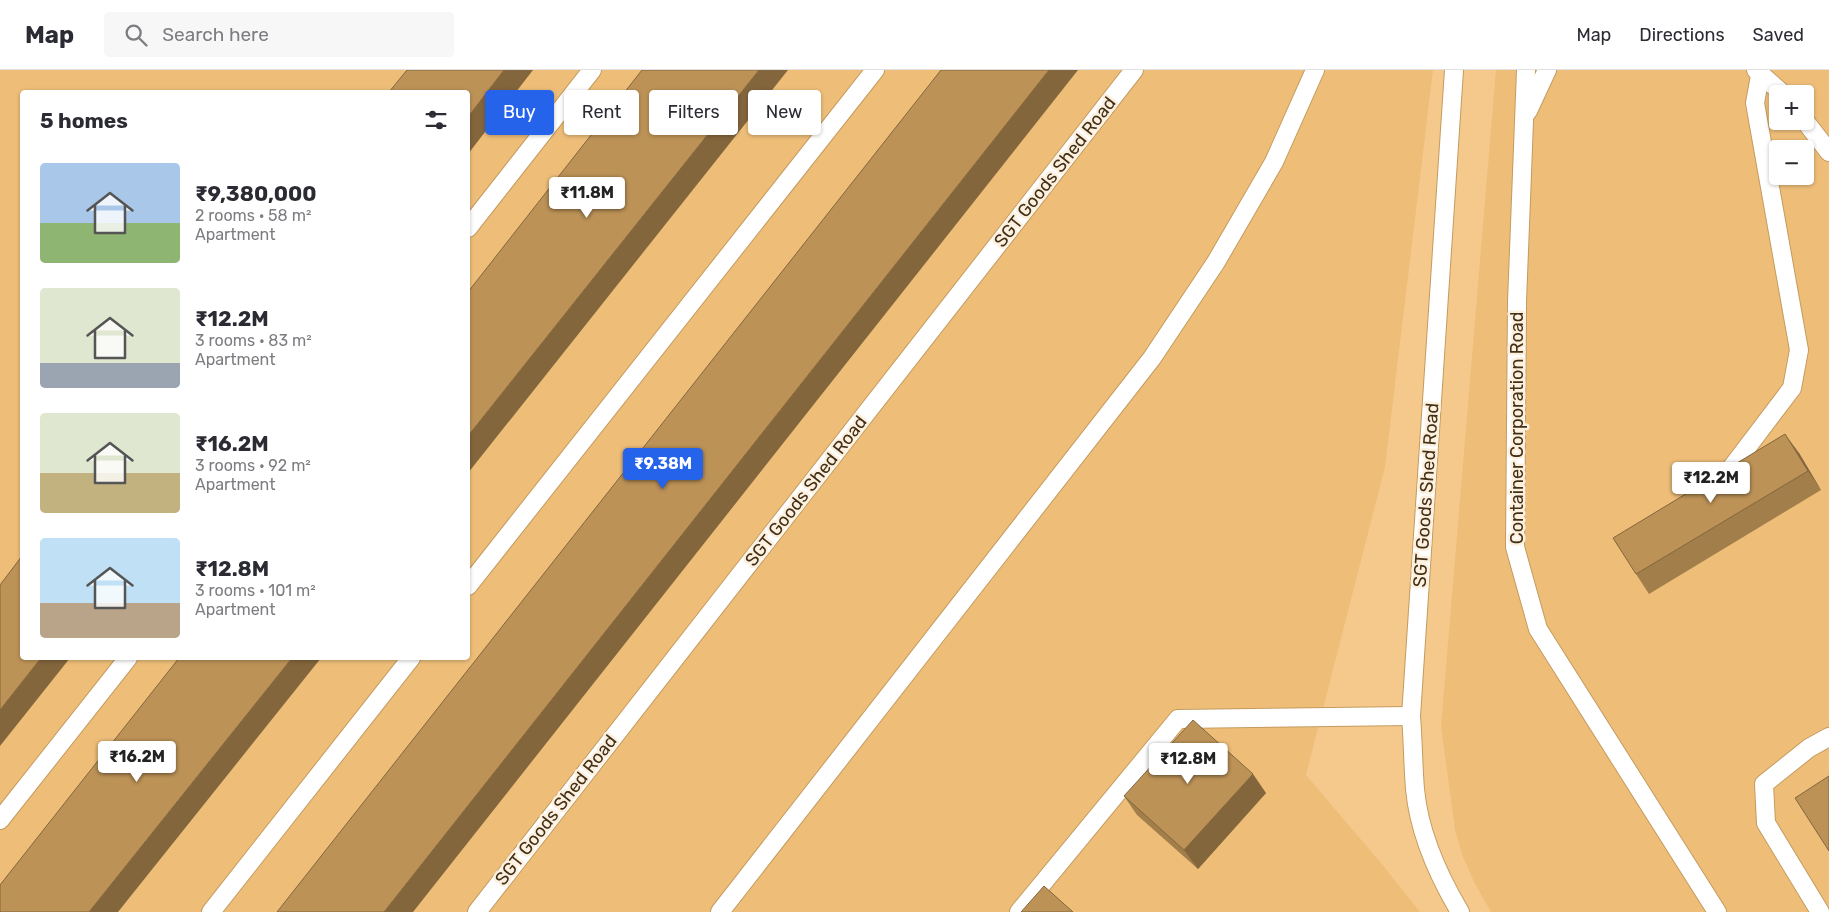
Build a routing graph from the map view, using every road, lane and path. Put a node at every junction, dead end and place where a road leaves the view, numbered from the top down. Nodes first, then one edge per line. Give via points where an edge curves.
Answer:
1 (592, 70) edge
2 (874, 70) edge
3 (1134, 70) edge
4 (1315, 70) edge
5 (1454, 70) edge
6 (1526, 70) edge
7 (1547, 70) edge
8 (1759, 71) edge
9 (1774, 85) edge
10 (1525, 118) junction
11 (1812, 130) edge
12 (1829, 152) edge
13 (470, 225) edge
14 (1709, 492) edge
15 (470, 583) edge
16 (126, 660) edge
17 (409, 660) edge
18 (1412, 716) junction
19 (1829, 738) edge
20 (0, 820) edge
21 (211, 912) edge
22 (477, 912) edge
23 (720, 912) edge
24 (1019, 912) edge
25 (1460, 912) edge
26 (1716, 912) edge
27 (1820, 912) edge

1 - 13 lane
2 - 15 lane
3 - 22 lane, SGT Goods Shed Road
4 - 23 lane via 1274,162 1216,262 1152,358
5 - 18 lane, SGT Goods Shed Road
6 - 10 lane, Container Corporation Road
7 - 10 lane
8 - 9 lane
8 - 14 lane via 1755,103 1799,350 1792,388 1717,487
10 - 26 lane, Container Corporation Road via 1517,302 1515,547 1538,629
11 - 12 lane
16 - 20 lane
17 - 21 lane
18 - 24 lane via 1178,719
18 - 25 lane, SGT Goods Shed Road via 1415,791 1425,840
19 - 27 lane via 1809,748 1764,784 1766,823

